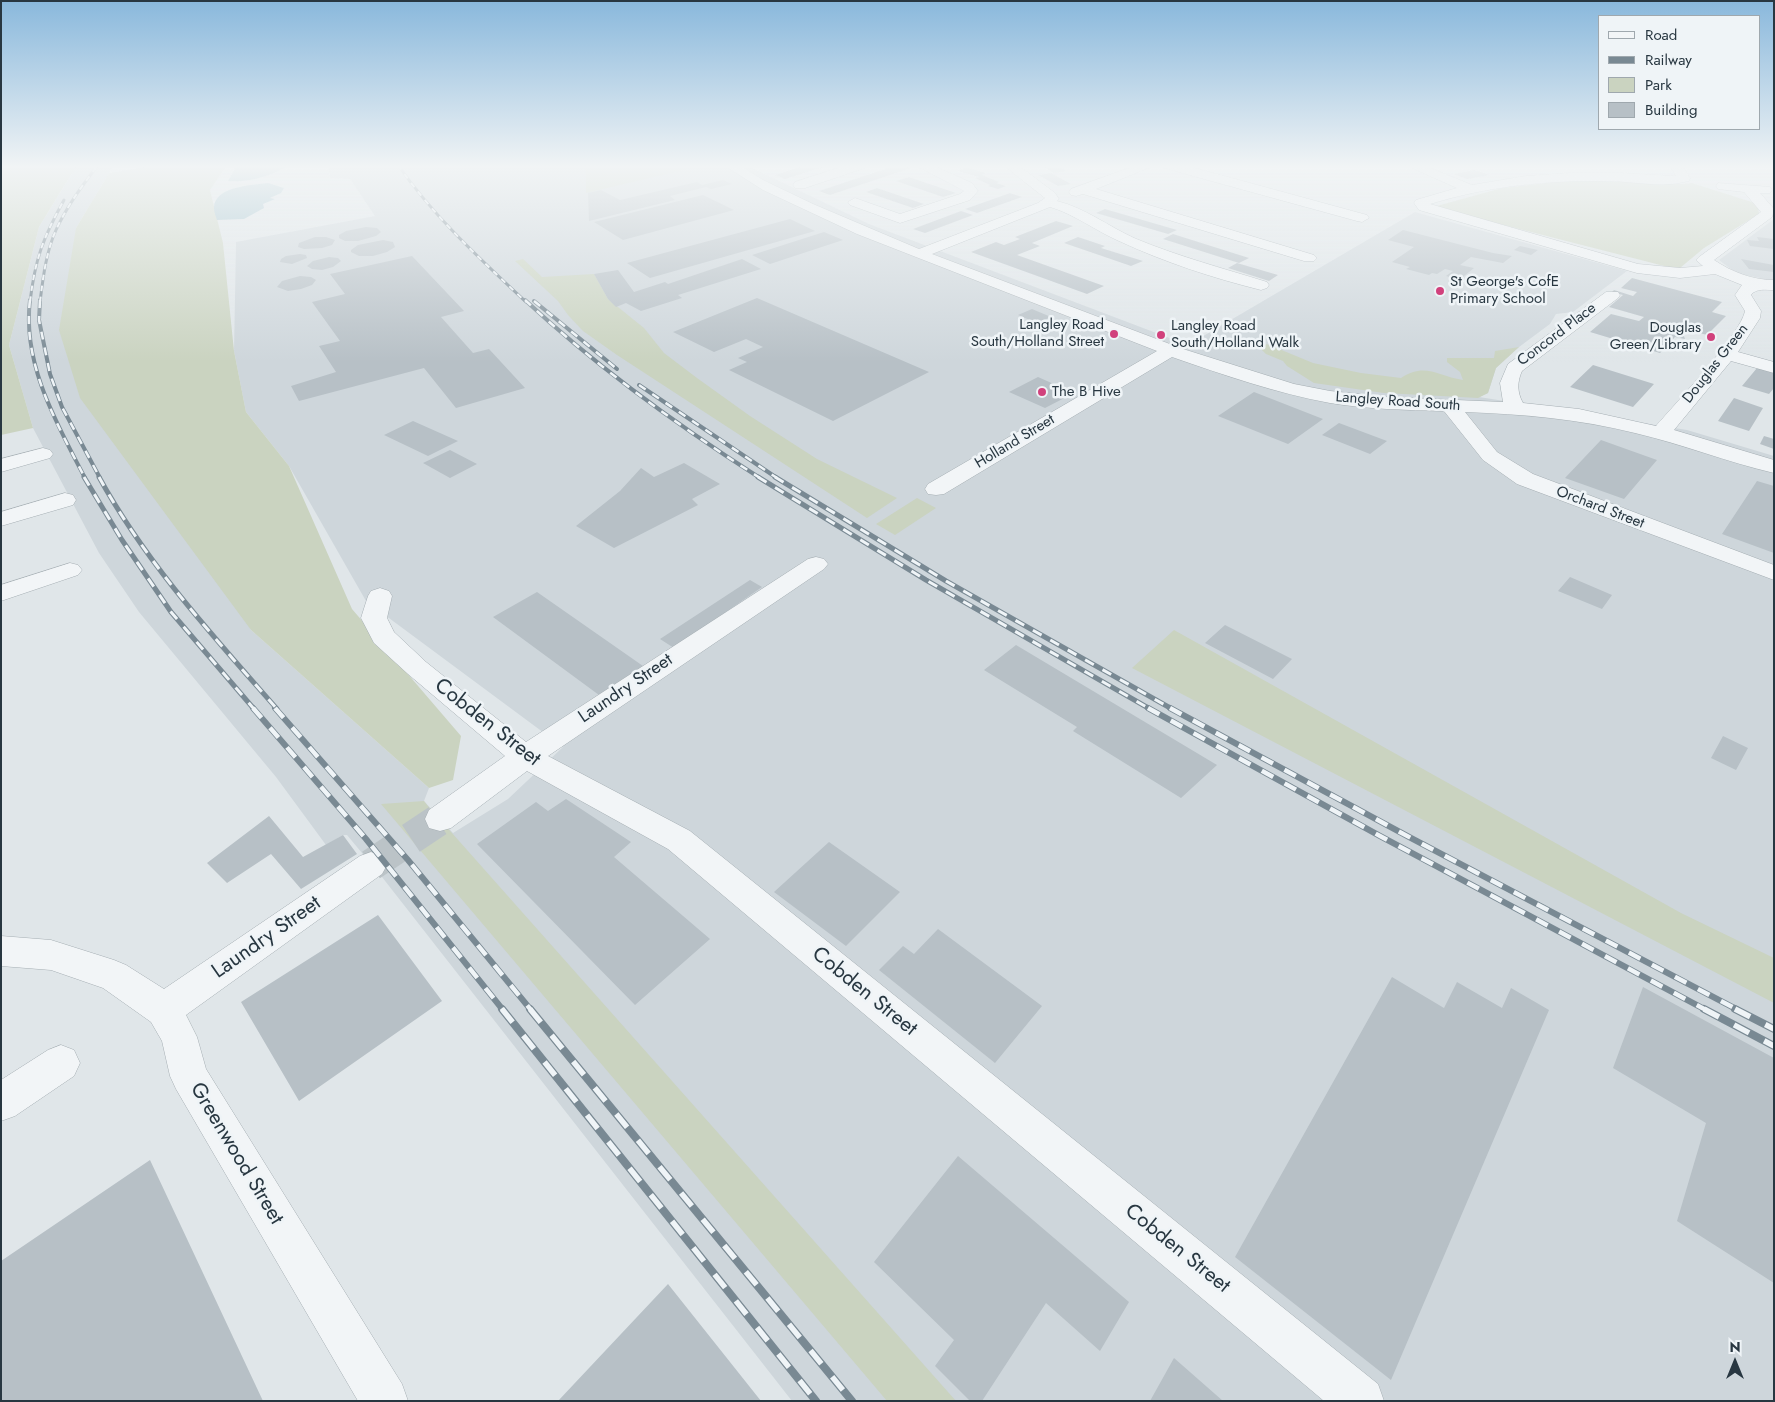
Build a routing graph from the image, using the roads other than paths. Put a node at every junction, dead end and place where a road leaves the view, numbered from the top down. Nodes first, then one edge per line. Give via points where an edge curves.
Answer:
1 (860, 230) edge
2 (976, 230) edge
3 (1107, 230) edge
4 (1218, 230) edge
5 (1510, 230) edge
6 (1745, 230) edge
7 (919, 254) junction
8 (1309, 258) dead end
9 (1717, 269) junction
10 (1261, 285) dead end
11 (1754, 285) junction
12 (1774, 285) edge
13 (1612, 294) dead end
14 (1171, 350) junction
15 (1727, 354) junction
16 (1774, 368) edge
17 (1450, 406) junction
18 (1517, 408) junction
19 (1662, 432) junction
20 (43, 454) dead end
21 (1, 466) edge
22 (1774, 467) edge
23 (936, 489) dead end
24 (65, 500) dead end
25 (1, 519) edge
26 (816, 564) dead end
27 (70, 570) dead end
28 (1774, 574) edge
29 (1, 593) edge
30 (380, 596) dead end
31 (525, 757) junction
32 (440, 819) tunnel mouth
33 (371, 865) tunnel mouth
34 (1, 951) edge
35 (164, 1010) junction
36 (45, 1067) dead end
37 (1, 1102) edge
38 (385, 1401) edge
39 (1361, 1401) edge

1 - 7 street, Langley Road South
2 - 7 street
3 - 10 street via 1167,255
4 - 8 street
5 - 9 street via 1638,268 1680,273
6 - 9 street via 1704,260
7 - 14 street, Langley Road South
9 - 11 street
11 - 12 street
11 - 15 street, Douglas Green via 1743,295 1760,312 1752,318
13 - 18 street, Concord Place via 1514,368 1508,384 1512,402
14 - 17 street, Langley Road South via 1275,384 1327,396 1379,403
14 - 23 street, Holland Street
15 - 16 street
15 - 19 street, Douglas Green
17 - 18 street, Langley Road South
17 - 28 street, Orchard Street via 1490,456 1524,480
18 - 19 street, Langley Road South via 1587,416
19 - 22 street, Langley Road South
20 - 21 street
24 - 25 street
26 - 31 street, Laundry Street
27 - 29 street
30 - 31 street, Cobden Street via 374,618 383,637
31 - 32 street, Laundry Street
31 - 39 street, Cobden Street via 679,840
33 - 35 street, Laundry Street
34 - 35 street, Greenwood Street via 51,955 114,976
35 - 38 street, Greenwood Street via 179,1037 189,1076
36 - 37 street

